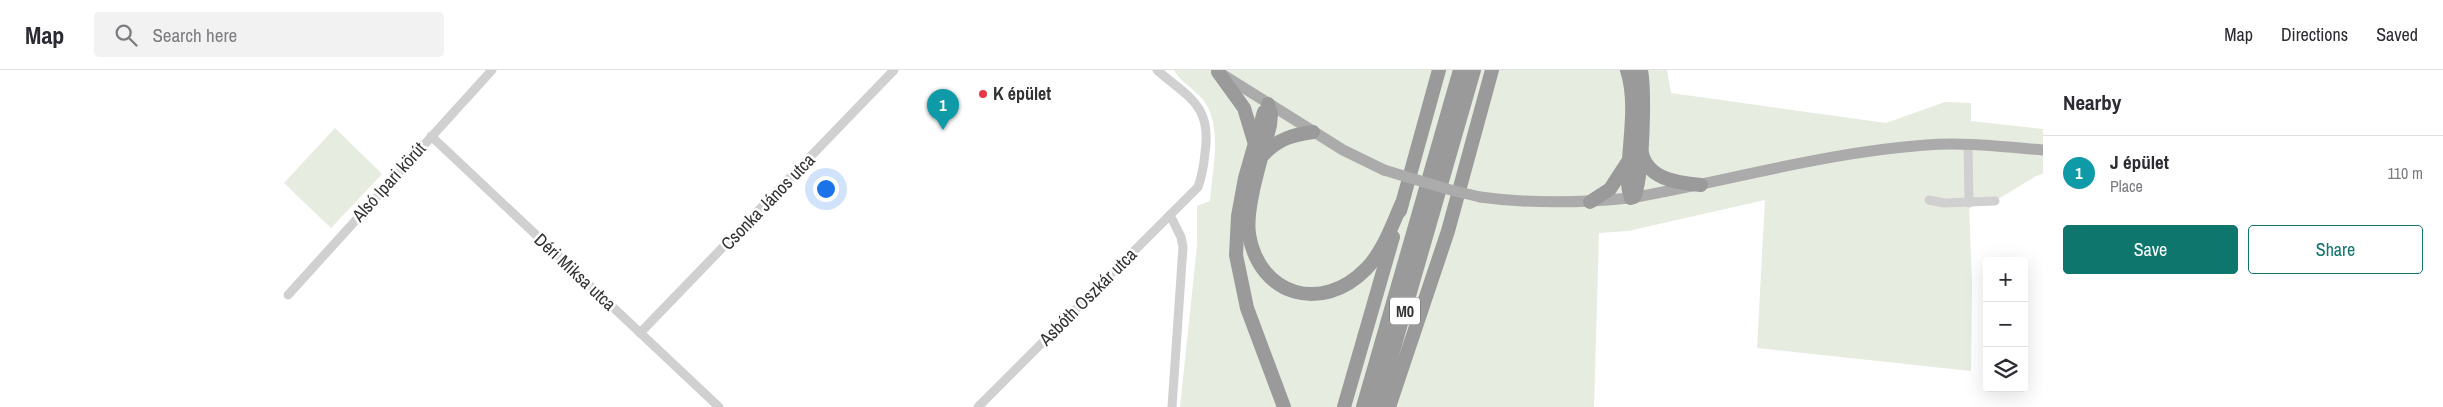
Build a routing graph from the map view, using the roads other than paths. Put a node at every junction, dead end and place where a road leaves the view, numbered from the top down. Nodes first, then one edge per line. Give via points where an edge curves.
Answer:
1 (492, 70) edge
2 (894, 70) edge
3 (1157, 70) edge
4 (1439, 70) edge
5 (1460, 70) edge
6 (1474, 70) edge
7 (1492, 70) edge
8 (1502, 70) edge
9 (1627, 70) edge
10 (1641, 70) edge
11 (1217, 71) edge
12 (1268, 104) junction
13 (1313, 132) junction
14 (1476, 133) junction
15 (431, 136) junction
16 (1641, 143) junction
17 (1968, 144) junction
18 (1259, 150) junction
19 (2043, 150) edge
20 (1629, 158) junction
21 (1701, 186) junction
22 (1633, 198) junction
23 (1929, 200) dead end
24 (1995, 201) dead end
25 (1402, 202) junction
26 (1590, 202) junction
27 (1969, 203) junction
28 (1170, 215) junction
29 (288, 295) dead end
30 (640, 333) junction
31 (719, 407) edge
32 (978, 407) edge
33 (1172, 407) edge
34 (1284, 407) edge
35 (1344, 407) edge
36 (1363, 407) edge
37 (1377, 407) edge
38 (1389, 407) edge

1 - 15 street, Alsó Ipari körút
2 - 30 street, Csonka János utca
3 - 28 street, Asbóth Oszkár utca via 1200,107 1206,120 1202,178 1198,187
4 - 25 highway
5 - 36 highway, M0
6 - 37 highway, M0
7 - 14 highway
8 - 14 highway
9 - 20 highway via 1632,107
10 - 16 highway
11 - 12 main road
11 - 18 highway via 1244,108
12 - 13 main road
12 - 18 highway
13 - 18 highway via 1282,138
13 - 26 main road, bridge via 1384,170 1447,190 1538,203
14 - 38 highway via 1433,278
15 - 29 street, Alsó Ipari körút
15 - 30 street, Déri Miksa utca
16 - 21 highway via 1645,160 1653,172 1671,182
16 - 22 highway via 1639,181
17 - 19 main road
17 - 21 main road via 1927,144 1876,150
17 - 27 street
18 - 25 highway via 1249,232 1256,259 1286,290 1313,294 1327,292 1355,279 1376,256
18 - 34 highway via 1238,216 1236,255 1247,308
20 - 22 highway via 1627,184
20 - 26 highway via 1618,180
21 - 22 main road
22 - 26 main road
23 - 27 street
24 - 27 street
25 - 35 highway
28 - 32 street, Asbóth Oszkár utca
28 - 33 street via 1183,247
30 - 31 street, Déri Miksa utca

